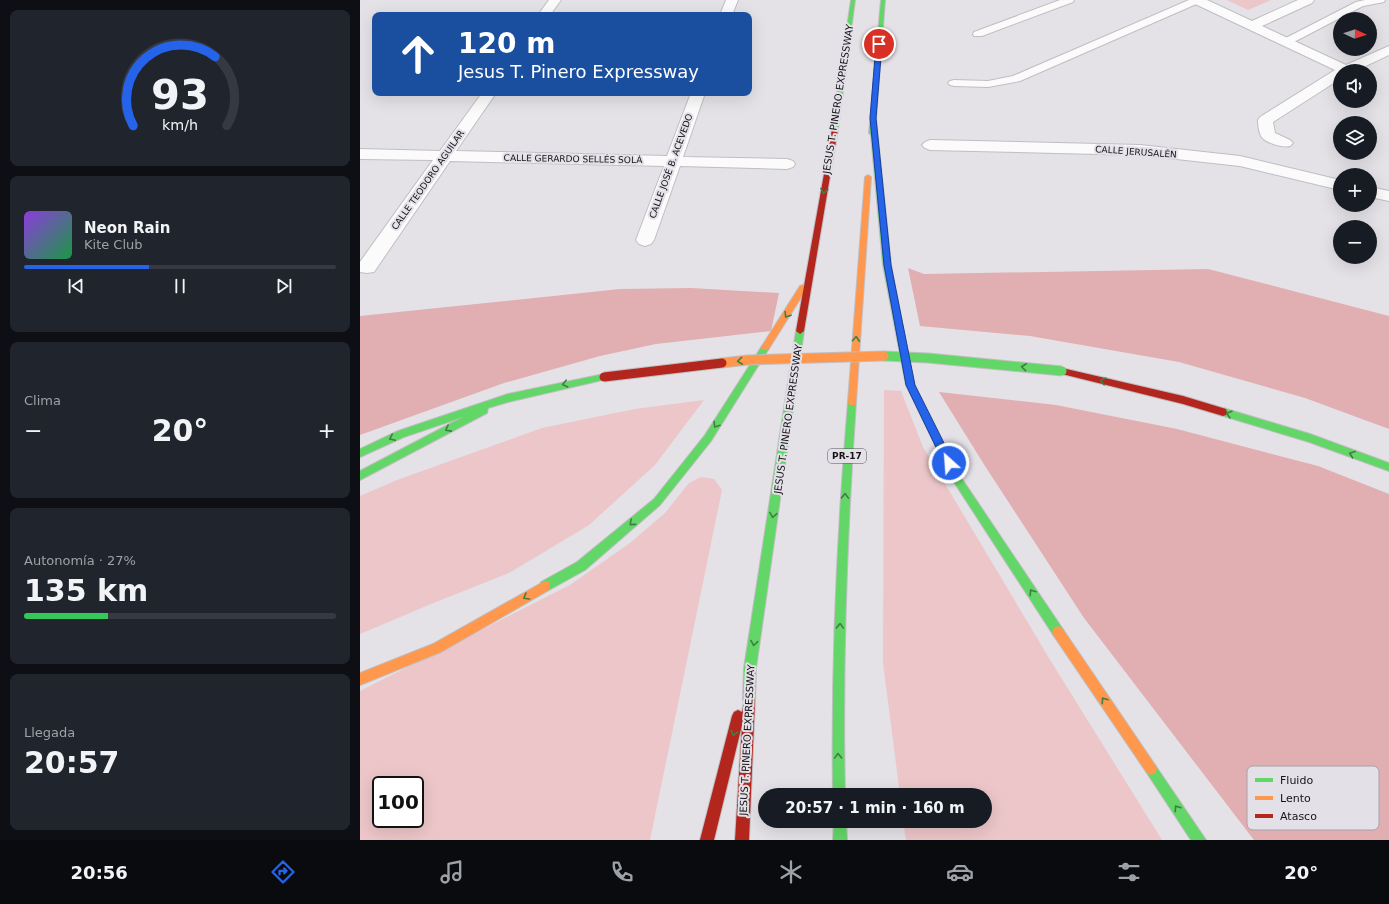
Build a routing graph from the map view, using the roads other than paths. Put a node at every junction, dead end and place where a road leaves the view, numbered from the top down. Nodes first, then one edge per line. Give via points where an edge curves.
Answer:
1 (555, 0) edge
2 (732, 0) edge
3 (853, 0) edge
4 (883, 0) edge
5 (1069, 0) edge
6 (1197, 0) edge
7 (1308, 0) edge
8 (1380, 0) edge
9 (546, 12) edge
10 (727, 12) edge
11 (1251, 26) junction
12 (978, 34) dead end
13 (1286, 42) junction
14 (1389, 50) edge
15 (1360, 64) edge
16 (1333, 67) edge
17 (1333, 78) edge
18 (954, 83) dead end
19 (487, 96) edge
20 (697, 96) edge
21 (873, 118) junction
22 (1285, 143) dead end
23 (930, 145) dead end
24 (360, 154) edge
25 (445, 156) junction
26 (673, 161) junction
27 (787, 164) dead end
28 (1333, 183) edge
29 (1377, 193) edge
30 (1389, 196) edge
31 (645, 240) dead end
32 (367, 267) dead end
33 (807, 282) junction
34 (508, 398) junction
35 (360, 453) edge
36 (1389, 467) edge
37 (360, 476) edge
38 (750, 668) junction
39 (360, 679) edge
40 (839, 788) edge
41 (840, 828) edge
42 (707, 840) edge
43 (742, 840) edge
44 (840, 840) edge
45 (1198, 840) edge

1 - 9 street
2 - 10 street
3 -> 33 main road, JESUS T. PINERO EXPRESSWAY via 833,140
4 - 21 main road, PR-17
5 - 12 lane
6 - 11 street
6 - 18 lane via 1016,79 988,84
7 - 11 street
8 - 13 lane via 1360,4
11 - 13 street
13 - 16 street
14 - 15 street
17 - 22 street via 1265,120 1268,135
19 - 25 street, CALLE TEODORO AGUILAR
20 - 26 street, CALLE JOSÉ B. ACEVEDO
40 -> 21 main road, PR-17 via 837,723 846,480
45 -> 21 main road via 955,476 910,385 887,265
23 - 28 street, CALLE JERUSALÉN via 1140,150 1240,161
24 - 25 street, CALLE GERARDO SELLÉS SOLÁ
25 - 26 street, CALLE GERARDO SELLÉS SOLÁ
25 - 32 street, CALLE TEODORO AGUILAR
26 - 27 street, CALLE GERARDO SELLÉS SOLÁ
26 - 31 street, CALLE JOSÉ B. ACEVEDO
29 - 30 street
33 -> 38 main road, JESUS T. PINERO EXPRESSWAY
33 -> 39 main road via 708,438 657,502 581,566 437,648
34 -> 35 main road via 401,434
36 -> 34 main road, bridge via 1310,438 1183,400 1062,371 928,358 874,355 748,360 604,376
34 -> 37 main road
38 -> 42 main road
38 - 43 main road, JESUS T. PINERO EXPRESSWAY
41 - 44 main road

